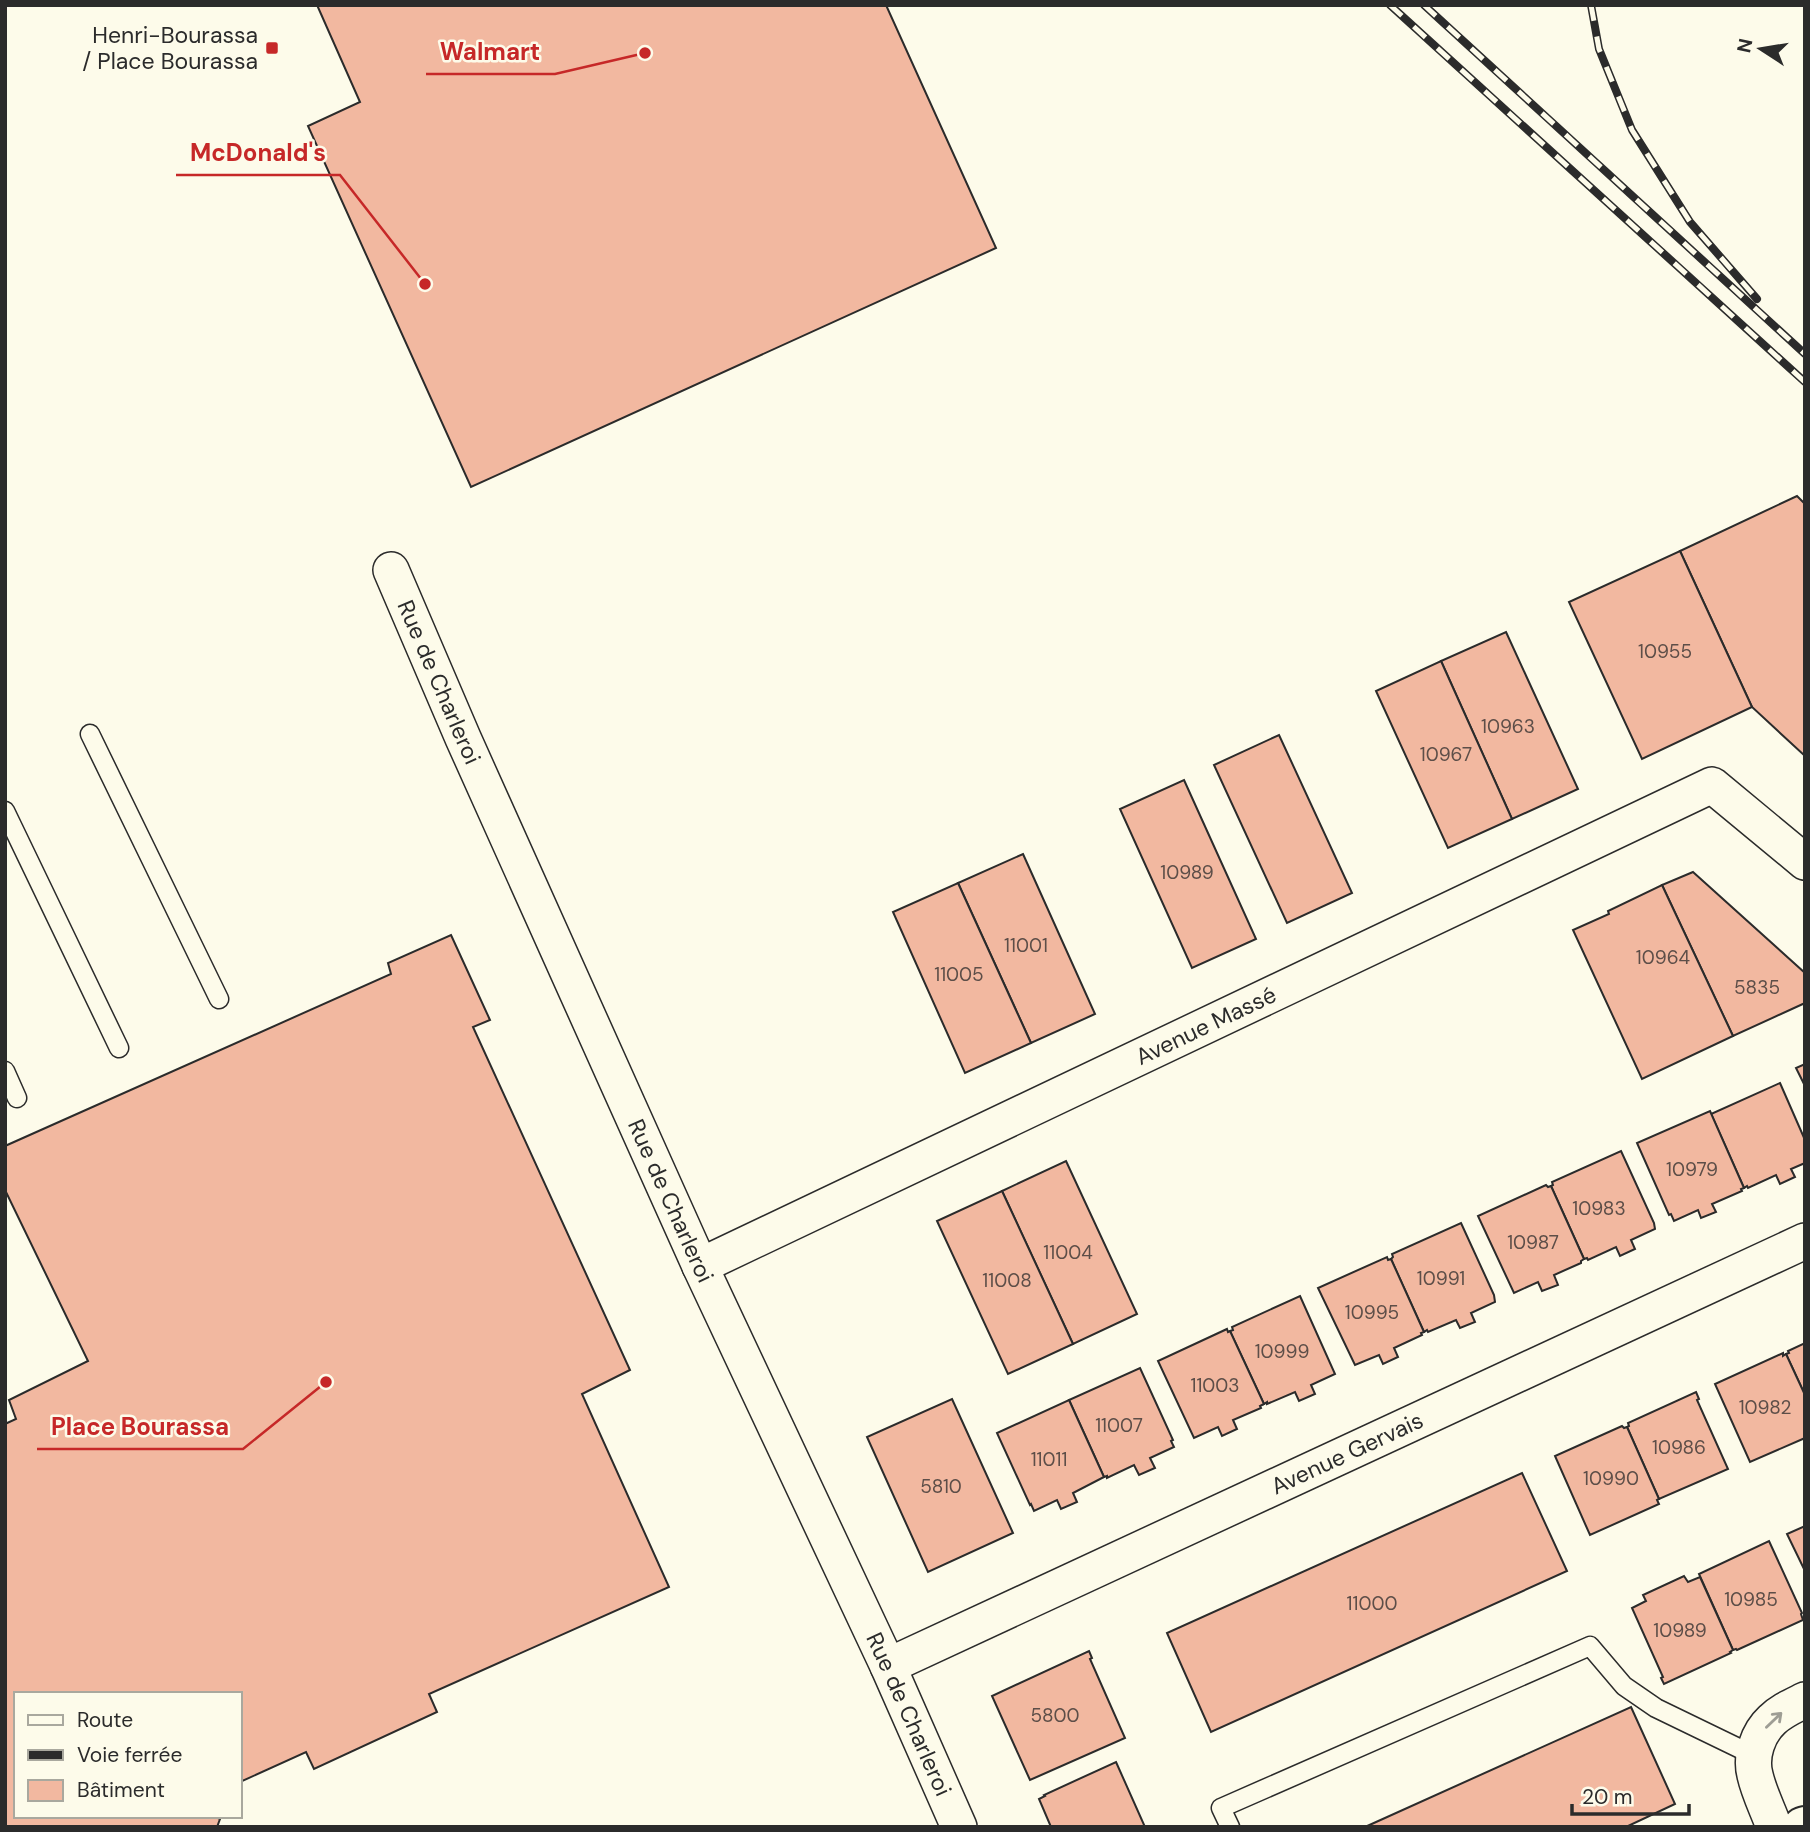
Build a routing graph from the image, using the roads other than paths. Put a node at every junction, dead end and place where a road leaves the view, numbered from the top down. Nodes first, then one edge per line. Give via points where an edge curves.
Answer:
1 (391, 570) dead end
2 (90, 734) dead end
3 (5, 811) edge
4 (1805, 862) edge
5 (219, 999) dead end
6 (119, 1048) dead end
7 (5, 1071) edge
8 (17, 1098) dead end
9 (1805, 1241) edge
10 (700, 1266) junction
11 (888, 1666) junction
12 (1805, 1700) edge
13 (1754, 1755) junction
14 (959, 1827) edge
15 (1230, 1827) edge
16 (1774, 1827) edge

1 - 10 street, Rue de Charleroi
2 - 5 lane
3 - 6 lane
4 - 10 street, Avenue Massé via 1712,785
7 - 8 lane
9 - 11 street, Avenue Gervais
10 - 11 street, Rue de Charleroi
11 - 14 street, Rue de Charleroi
13 -> 12 street via 1771,1720
13 - 15 lane via 1656,1708 1624,1686 1590,1646 1222,1808
13 - 16 street via 1754,1774

